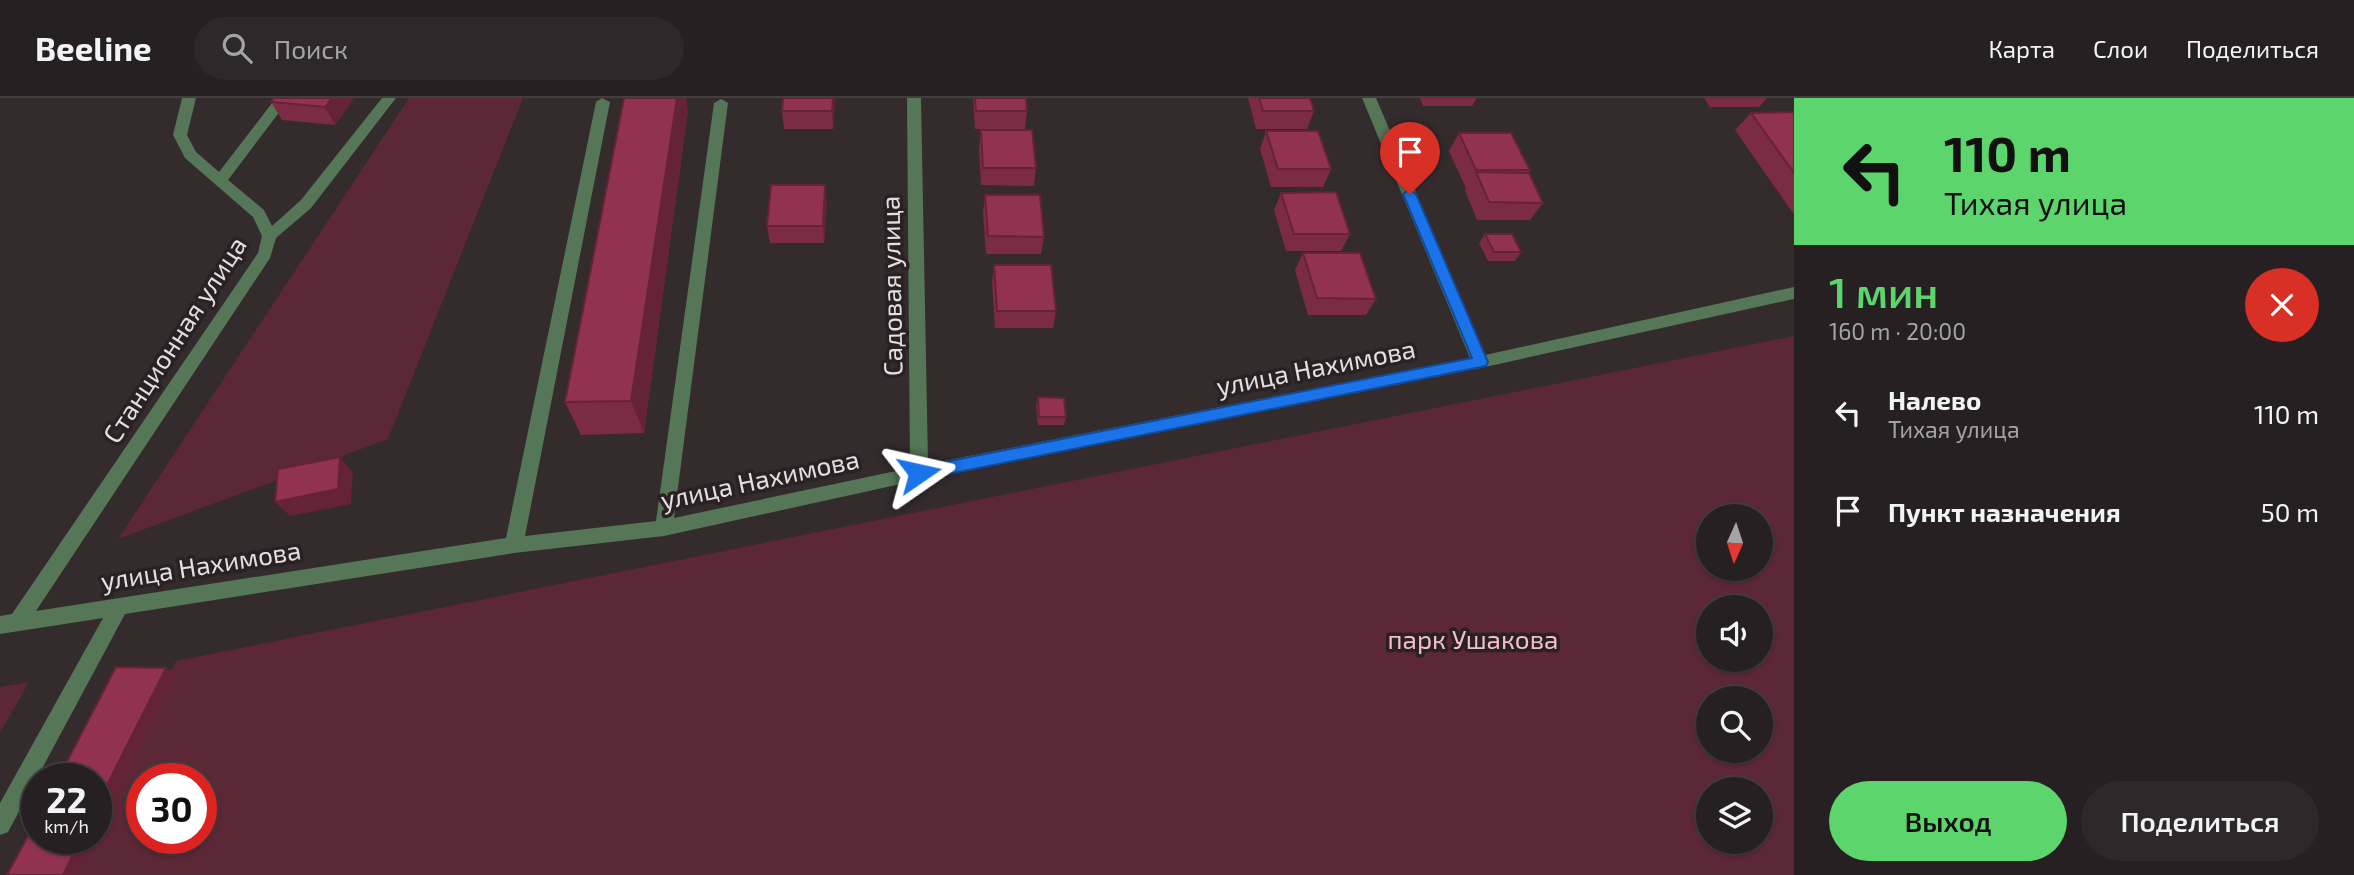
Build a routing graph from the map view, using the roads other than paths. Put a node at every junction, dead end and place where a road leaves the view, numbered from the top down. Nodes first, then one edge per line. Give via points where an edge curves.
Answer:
1 (189, 98) edge
2 (283, 98) edge
3 (389, 98) edge
4 (914, 98) edge
5 (1369, 98) edge
6 (603, 102) dead end
7 (722, 103) dead end
8 (220, 181) junction
9 (269, 236) junction
10 (1794, 293) edge
11 (1480, 362) junction
12 (919, 473) junction
13 (664, 528) junction
14 (514, 545) junction
15 (120, 605) junction
16 (9, 623) edge
17 (0, 824) edge

1 - 8 street via 180,135 190,155
2 - 8 street
3 - 9 street, Станционная улица via 306,204
4 - 12 street, Садовая улица
5 - 11 street
6 - 14 street
7 - 13 street
8 - 9 street via 259,214
9 - 16 street, Станционная улица via 265,254
10 - 11 street, улица Нахимова
11 - 12 street, улица Нахимова
12 - 13 street, улица Нахимова
13 - 14 street, улица Нахимова
14 - 15 street, улица Нахимова
15 - 16 street, улица Нахимова
15 - 17 street

